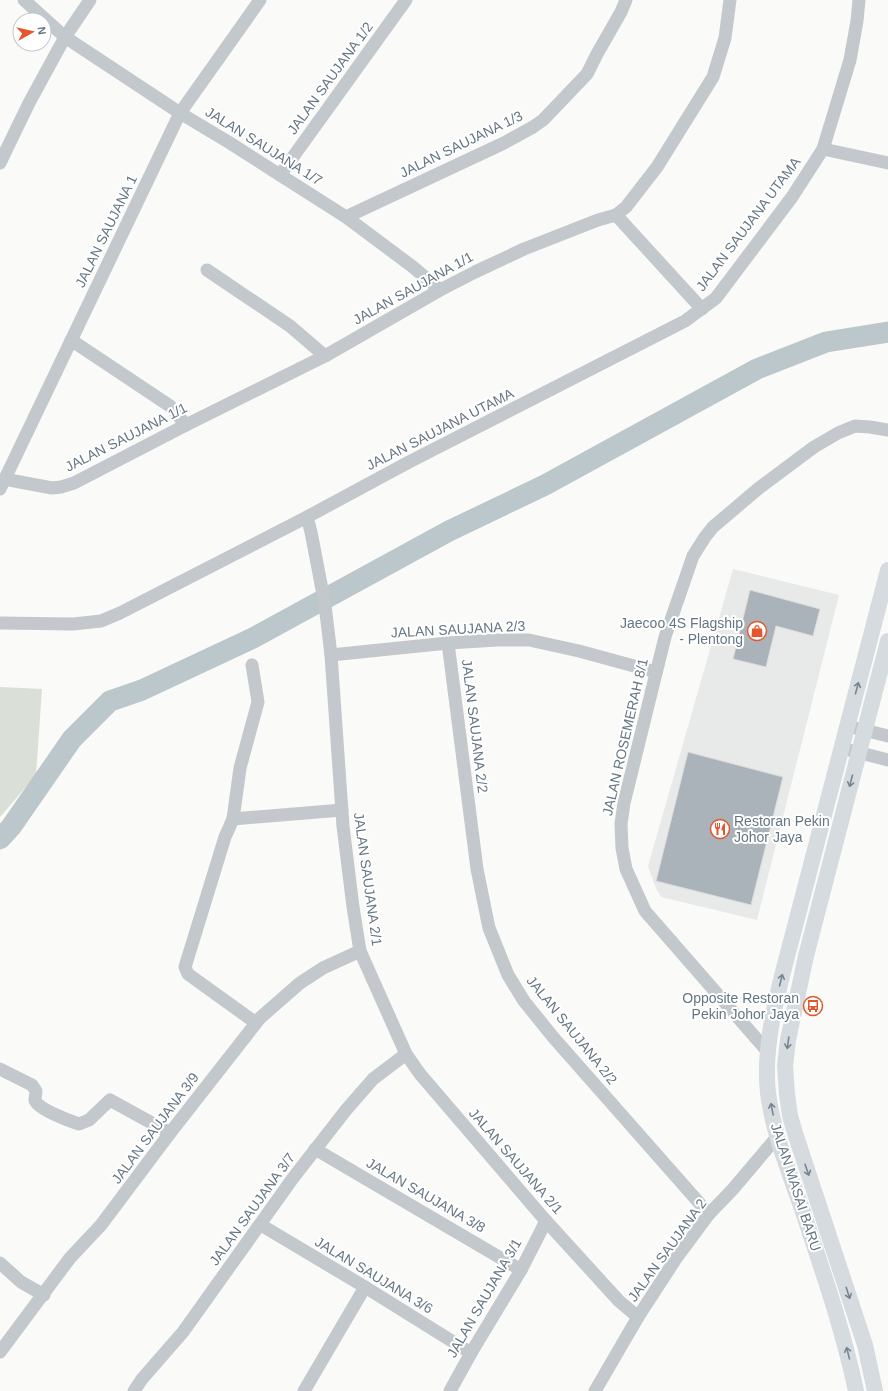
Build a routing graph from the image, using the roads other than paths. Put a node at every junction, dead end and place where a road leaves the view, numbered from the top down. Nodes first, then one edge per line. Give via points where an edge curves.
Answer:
1 (24, 0) edge
2 (90, 0) edge
3 (260, 0) edge
4 (406, 0) edge
5 (626, 0) edge
6 (730, 0) edge
7 (859, 0) edge
8 (65, 36) junction
9 (180, 113) junction
10 (823, 149) junction
11 (0, 163) edge
12 (888, 163) edge
13 (280, 175) junction
14 (616, 215) junction
15 (346, 217) junction
16 (207, 270) dead end
17 (440, 290) junction
18 (702, 309) junction
19 (71, 340) junction
20 (325, 356) junction
21 (186, 425) junction
22 (888, 430) edge
23 (9, 483) edge
24 (307, 518) junction
25 (888, 570) edge
26 (0, 623) edge
27 (888, 641) edge
28 (448, 643) junction
29 (331, 655) junction
30 (252, 665) dead end
31 (656, 672) junction
32 (847, 726) junction
33 (865, 730) junction
34 (888, 736) edge
35 (841, 748) junction
36 (858, 752) junction
37 (888, 760) edge
38 (342, 810) junction
39 (233, 819) junction
40 (360, 951) junction
41 (256, 1023) junction
42 (768, 1052) junction
43 (406, 1054) junction
44 (0, 1069) edge
45 (170, 1133) junction
46 (777, 1137) junction
47 (315, 1149) junction
48 (709, 1214) junction
49 (546, 1221) junction
50 (261, 1225) junction
51 (0, 1263) edge
52 (521, 1270) junction
53 (365, 1287) junction
54 (44, 1295) junction
55 (638, 1317) junction
56 (0, 1352) edge
57 (471, 1353) junction
58 (134, 1391) edge
59 (304, 1391) edge
60 (450, 1391) edge
61 (595, 1391) edge
62 (856, 1391) edge
63 (875, 1391) edge

1 - 8 street, JALAN SAUJANA 1/7
2 - 8 street
3 - 9 street, JALAN SAUJANA 1
4 - 13 street, JALAN SAUJANA 1/2
5 - 15 street, JALAN SAUJANA 1/3 via 588,74 543,120 504,143
6 - 14 street, JALAN SAUJANA 1/1 via 725,38 713,77 657,167 626,207
7 - 10 street, JALAN SAUJANA UTAMA via 850,60
8 - 9 street, JALAN SAUJANA 1/7
8 - 11 street
9 - 13 street, JALAN SAUJANA 1/7
9 - 19 street, JALAN SAUJANA 1
10 - 12 street
10 - 18 street, JALAN SAUJANA UTAMA via 792,196 716,298
13 - 15 street, JALAN SAUJANA 1/7
14 - 17 street, JALAN SAUJANA 1/1 via 524,249
14 - 18 street
15 - 17 street, JALAN SAUJANA 1/7
16 - 20 street via 290,326
17 - 20 street, JALAN SAUJANA 1/1
18 - 24 street, JALAN SAUJANA UTAMA via 686,321 410,462
19 - 21 street via 170,406
19 - 23 street, JALAN SAUJANA 1 via 16,457
20 - 21 street, JALAN SAUJANA 1/1
21 - 23 street, JALAN SAUJANA 1/1 via 74,483 52,488
22 - 31 street, JALAN ROSEMERAH 8/1 via 855,426 838,433 795,460 713,527 693,556 665,636
24 - 26 street, JALAN SAUJANA UTAMA via 101,621 73,624
24 - 29 street, JALAN SAUJANA 2/1 via 325,606
32 -> 25 main road, JALAN MASAI BARU
27 - 33 main road, JALAN MASAI BARU
28 - 29 street, JALAN SAUJANA 2/3
28 - 31 street, JALAN SAUJANA 2/3 via 534,641
28 - 48 street, JALAN SAUJANA 2/2 via 477,869 489,928 508,975 524,1001 553,1037
29 - 38 street, JALAN SAUJANA 2/1
30 - 39 street via 258,702 240,768
31 - 42 street, JALAN ROSEMERAH 8/1 via 624,803 621,824 626,870 645,911
32 - 33 street
32 - 35 main road, JALAN MASAI BARU
33 - 34 street
33 - 36 main road, JALAN MASAI BARU
35 - 36 street
42 -> 35 main road, JALAN MASAI BARU via 779,988
36 - 37 street
36 -> 63 main road, JALAN MASAI BARU via 806,956 785,1066 794,1129 865,1345
38 - 39 street
38 - 40 street, JALAN SAUJANA 2/1
39 - 41 street via 185,968 188,974
40 - 41 street, JALAN SAUJANA 3/9 via 323,968 300,983
40 - 43 street, JALAN SAUJANA 2/1
41 - 45 street, JALAN SAUJANA 3/9
46 -> 42 main road, JALAN MASAI BARU via 768,1093
43 - 47 street, JALAN SAUJANA 3/7 via 373,1080
43 - 49 street, JALAN SAUJANA 2/1 via 420,1074
44 - 45 street via 32,1085 36,1091 35,1100 38,1105 69,1121 79,1124 89,1120 110,1100
45 - 54 street, JALAN SAUJANA 3/9 via 101,1225 70,1258
46 - 48 street, JALAN SAUJANA 2
62 -> 46 main road, JALAN MASAI BARU via 835,1309
47 - 50 street, JALAN SAUJANA 3/7
47 - 52 street, JALAN SAUJANA 3/8
48 - 55 street, JALAN SAUJANA 2
49 - 52 street, JALAN SAUJANA 3/1
49 - 55 street, JALAN SAUJANA 2/1 via 619,1301
50 - 53 street, JALAN SAUJANA 3/6
50 - 58 street, JALAN SAUJANA 3/7 via 183,1332
51 - 54 street via 21,1282
52 - 57 street, JALAN SAUJANA 3/1
53 - 57 street, JALAN SAUJANA 3/6
53 - 59 street
54 - 56 street, JALAN SAUJANA 3/9
55 - 61 street, JALAN SAUJANA 2
57 - 60 street, JALAN SAUJANA 3/1

